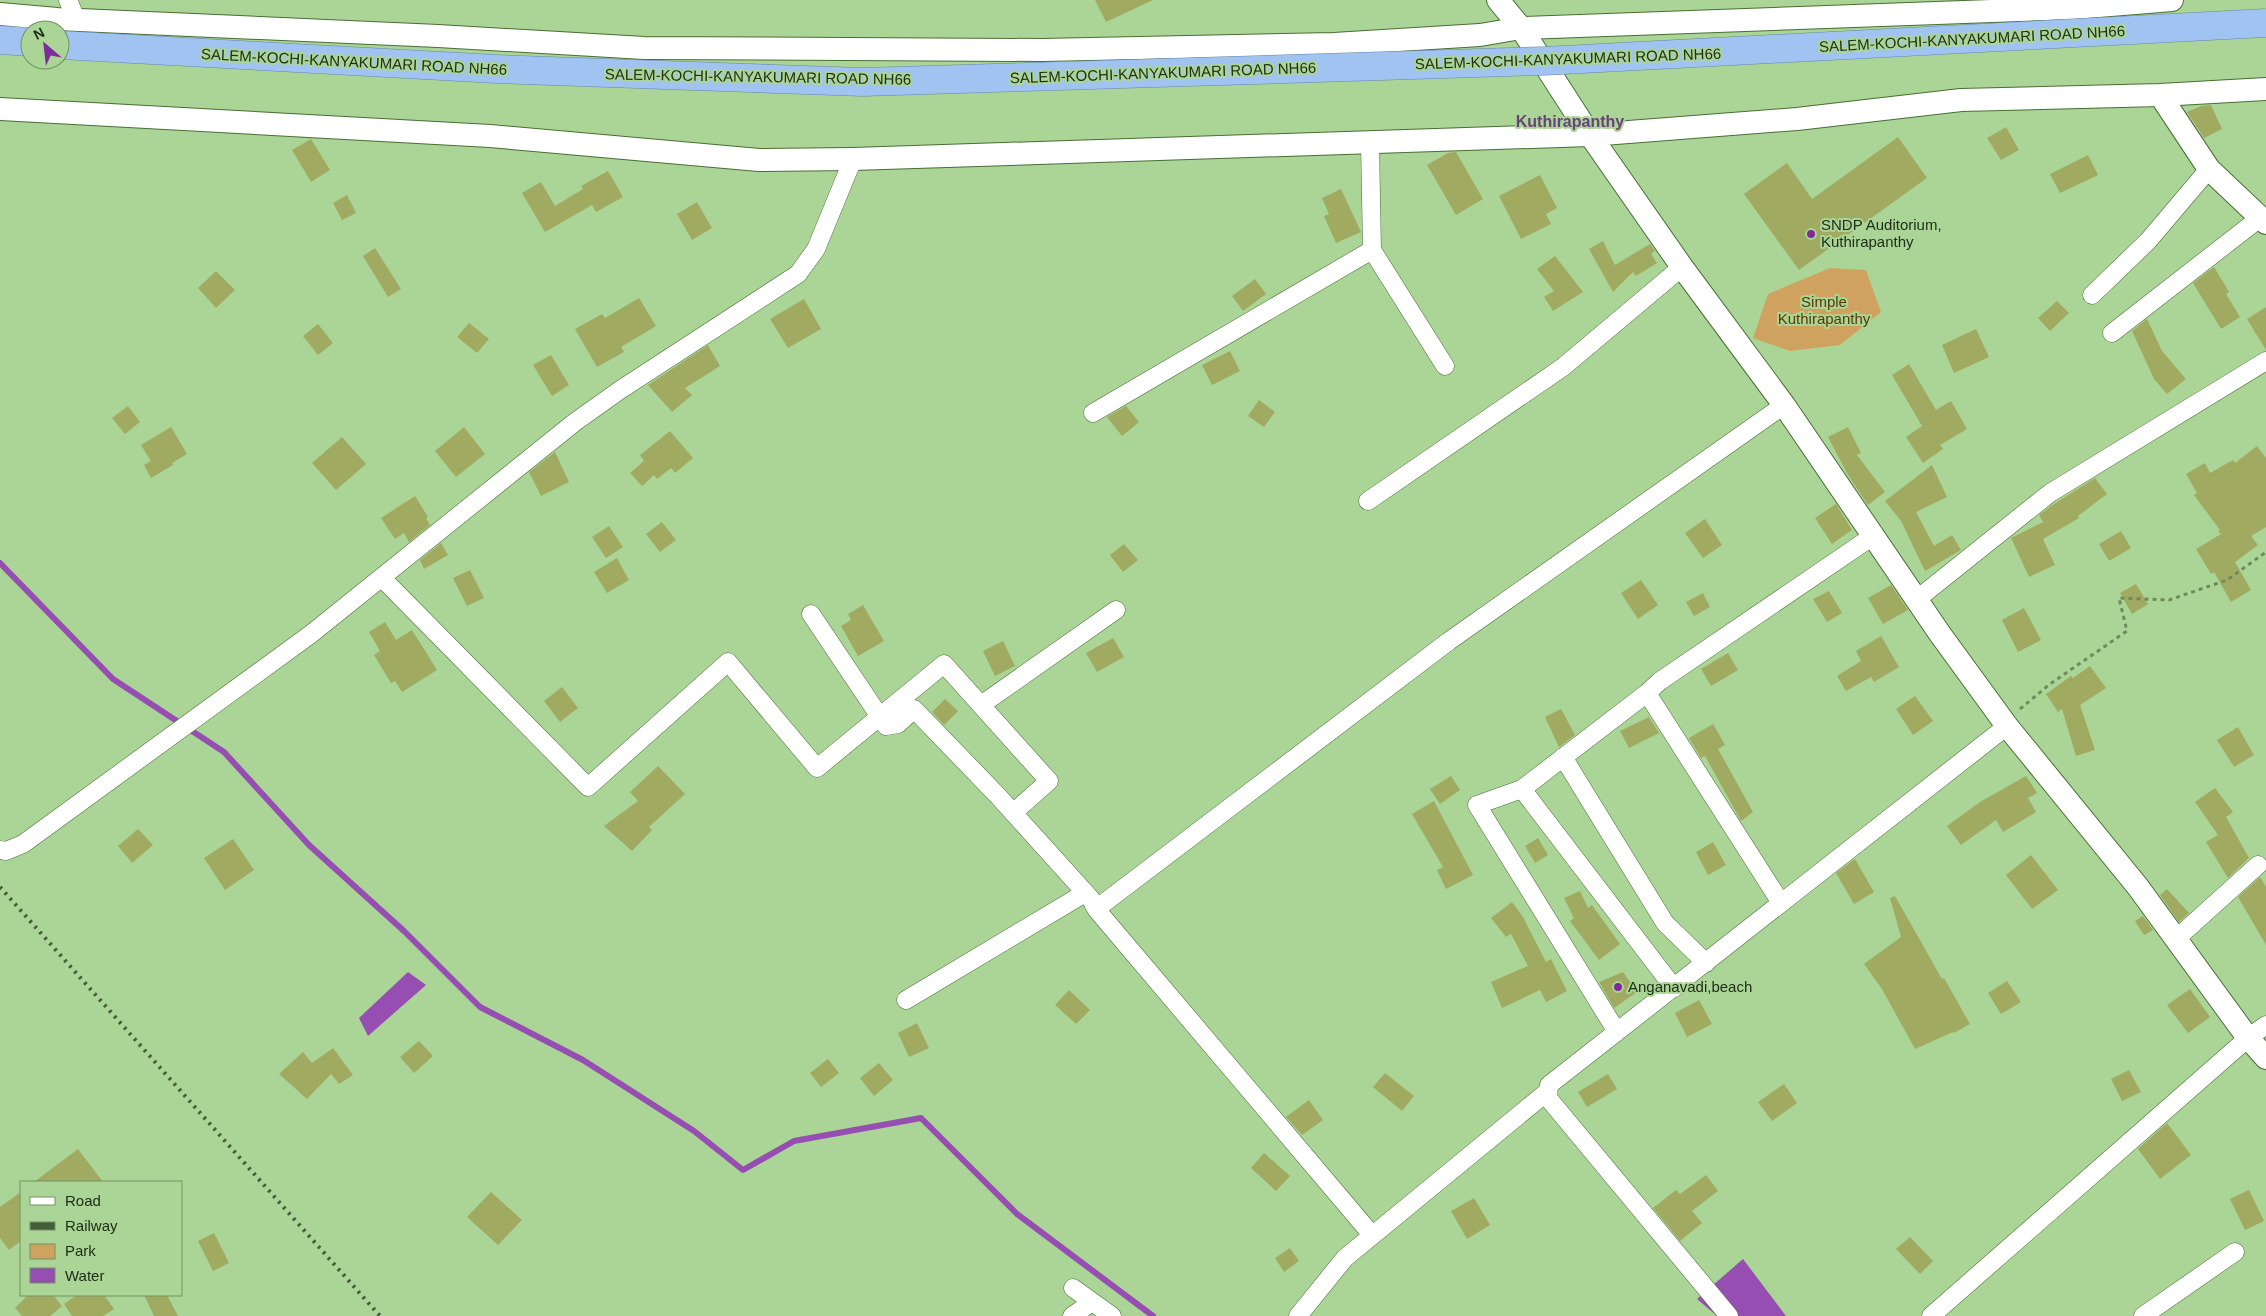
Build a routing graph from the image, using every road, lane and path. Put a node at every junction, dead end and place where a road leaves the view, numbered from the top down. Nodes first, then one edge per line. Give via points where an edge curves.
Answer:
1 (1498, 0) edge
2 (2172, 0) edge
3 (2071, 4) edge
4 (72, 10) edge
5 (0, 14) edge
6 (2266, 23) edge
7 (1521, 28) junction
8 (0, 40) edge
9 (20, 41) edge
10 (70, 45) edge
11 (2266, 89) edge
12 (2160, 95) junction
13 (0, 109) edge
14 (1590, 135) junction
15 (1370, 143) junction
16 (853, 159) junction
17 (2209, 168) junction
18 (2263, 220) edge
19 (1372, 250) junction
20 (1682, 268) junction
21 (2092, 295) dead end
22 (2112, 333) dead end
23 (2266, 361) edge
24 (1445, 366) dead end
25 (1784, 405) junction
26 (1094, 413) dead end
27 (1368, 501) dead end
28 (1873, 536) junction
29 (2266, 552) edge
30 (382, 578) junction
31 (1916, 600) junction
32 (1116, 610) dead end
33 (811, 614) dead end
34 (1647, 693) junction
35 (981, 705) junction
36 (879, 716) junction
37 (2008, 726) junction
38 (1563, 758) junction
39 (1522, 789) junction
40 (1014, 813) junction
41 (0, 850) edge
42 (2258, 865) dead end
43 (1085, 893) junction
44 (1782, 903) junction
45 (1096, 910) junction
46 (2176, 938) junction
47 (1706, 963) junction
48 (1674, 988) junction
49 (906, 1000) dead end
50 (2266, 1025) edge
51 (1617, 1032) junction
52 (2248, 1038) junction
53 (2266, 1058) edge
54 (1547, 1092) junction
55 (1372, 1235) junction
56 (2235, 1252) dead end
57 (1073, 1288) dead end
58 (1092, 1302) junction
59 (1072, 1316) edge
60 (1112, 1316) edge
61 (1298, 1316) edge
62 (1729, 1316) edge
63 (1931, 1316) edge
64 (2143, 1316) edge

1 - 7 street
2 - 3 street
3 - 7 street
4 - 5 street
4 - 7 street via 664,48 1042,50 1315,45 1480,35
6 - 10 highway, SALEM-KOCHI-KANYAKUMARI ROAD NH66, bridge via 1544,62 864,82 496,69
7 - 14 street
8 - 9 highway
11 - 12 street
12 - 14 street via 1961,100 1797,119
12 - 17 street
13 - 16 street via 490,136 759,160
14 - 15 street
14 - 20 street
15 - 16 street
15 - 19 street
16 - 30 street via 816,249 798,274 575,422
17 - 18 street
17 - 21 street via 2148,241
18 - 22 street
19 - 24 street
19 - 26 street
20 - 25 street
20 - 27 street via 1563,367
23 - 31 street via 2050,493
25 - 28 street
25 - 45 street via 1449,641
28 - 31 street
28 - 34 street
29 - 37 path via 2227,580 2169,600 2119,598 2127,631 2024,704
30 - 36 street via 588,787 728,662 817,768
30 - 41 street via 311,634 23,844
31 - 37 street
32 - 35 street
33 - 36 street
34 - 38 street
34 - 44 street
35 - 36 street via 944,664
35 - 40 street via 1049,781
36 - 40 street via 886,726 892,727 914,709
37 - 44 street
37 - 46 street
38 - 39 street
38 - 47 street via 1665,923
39 - 48 street
39 - 51 street via 1477,805
40 - 43 street
42 - 46 street
43 - 45 street
43 - 49 street
44 - 47 street
45 - 55 street
46 - 52 street
47 - 48 street
48 - 51 street
50 - 52 street
51 - 54 street via 1549,1085
52 - 53 street
52 - 63 street
54 - 55 street
54 - 62 street via 1548,1098 1606,1170
55 - 61 street via 1344,1258
56 - 64 street
57 - 58 street
58 - 59 street
58 - 60 street

